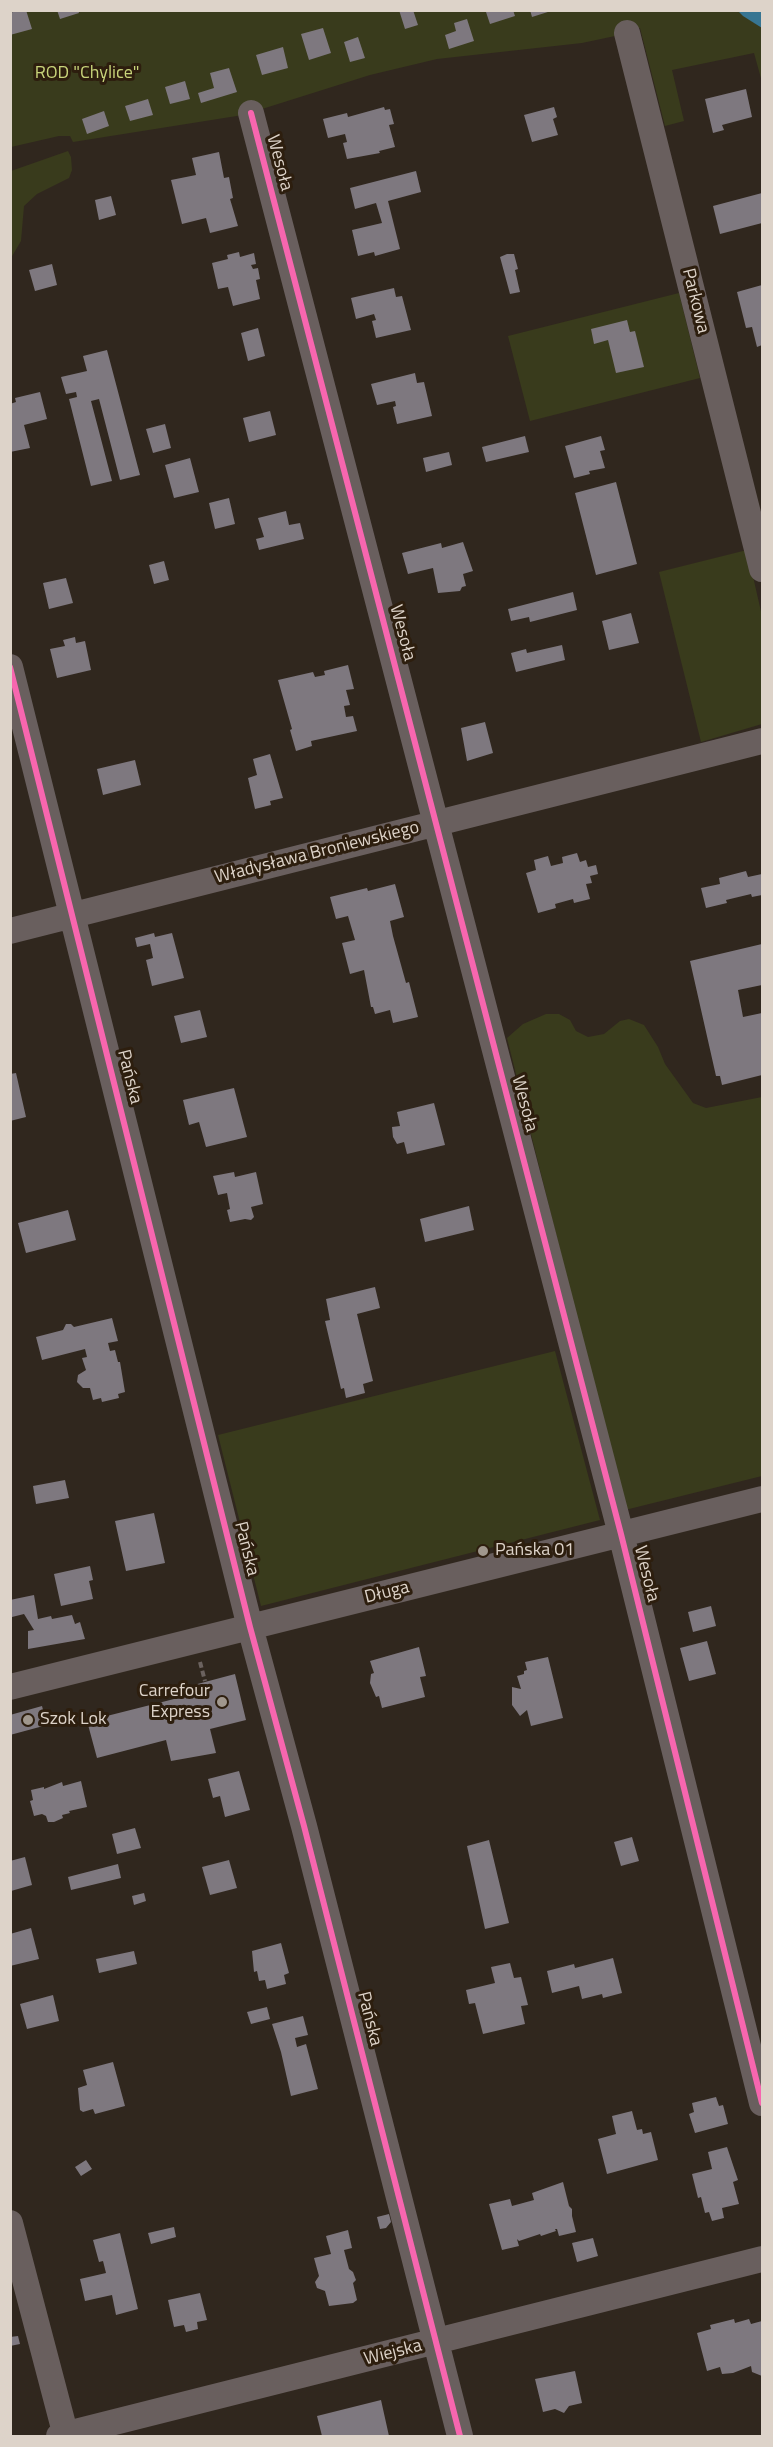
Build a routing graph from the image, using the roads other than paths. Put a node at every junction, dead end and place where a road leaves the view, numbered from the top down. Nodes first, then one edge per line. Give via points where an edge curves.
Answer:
1 (627, 33) dead end
2 (251, 113) dead end
3 (762, 569) edge
4 (10, 667) edge
5 (762, 741) edge
6 (435, 823) junction
7 (74, 914) junction
8 (10, 930) edge
9 (762, 1499) edge
10 (621, 1534) junction
11 (250, 1627) junction
12 (10, 1687) edge
13 (762, 2103) edge
14 (10, 2223) edge
15 (762, 2259) edge
16 (437, 2342) junction
17 (63, 2436) edge
18 (460, 2436) edge

1 - 3 street, Parkowa
2 - 6 street, Wesoła
4 - 7 street, Pańska
5 - 6 street, Władysława Broniewskiego
6 - 7 street, Władysława Broniewskiego
6 - 10 street, Wesoła
7 - 8 street, Władysława Broniewskiego
7 - 11 street, Pańska
9 - 10 street, Długa
10 - 11 street, Długa
10 - 13 street, Wesoła
11 - 12 street, Długa
11 - 16 street, Pańska
14 - 17 street
15 - 16 street, Wiejska
16 - 17 street, Wiejska
16 - 18 street, Pańska

